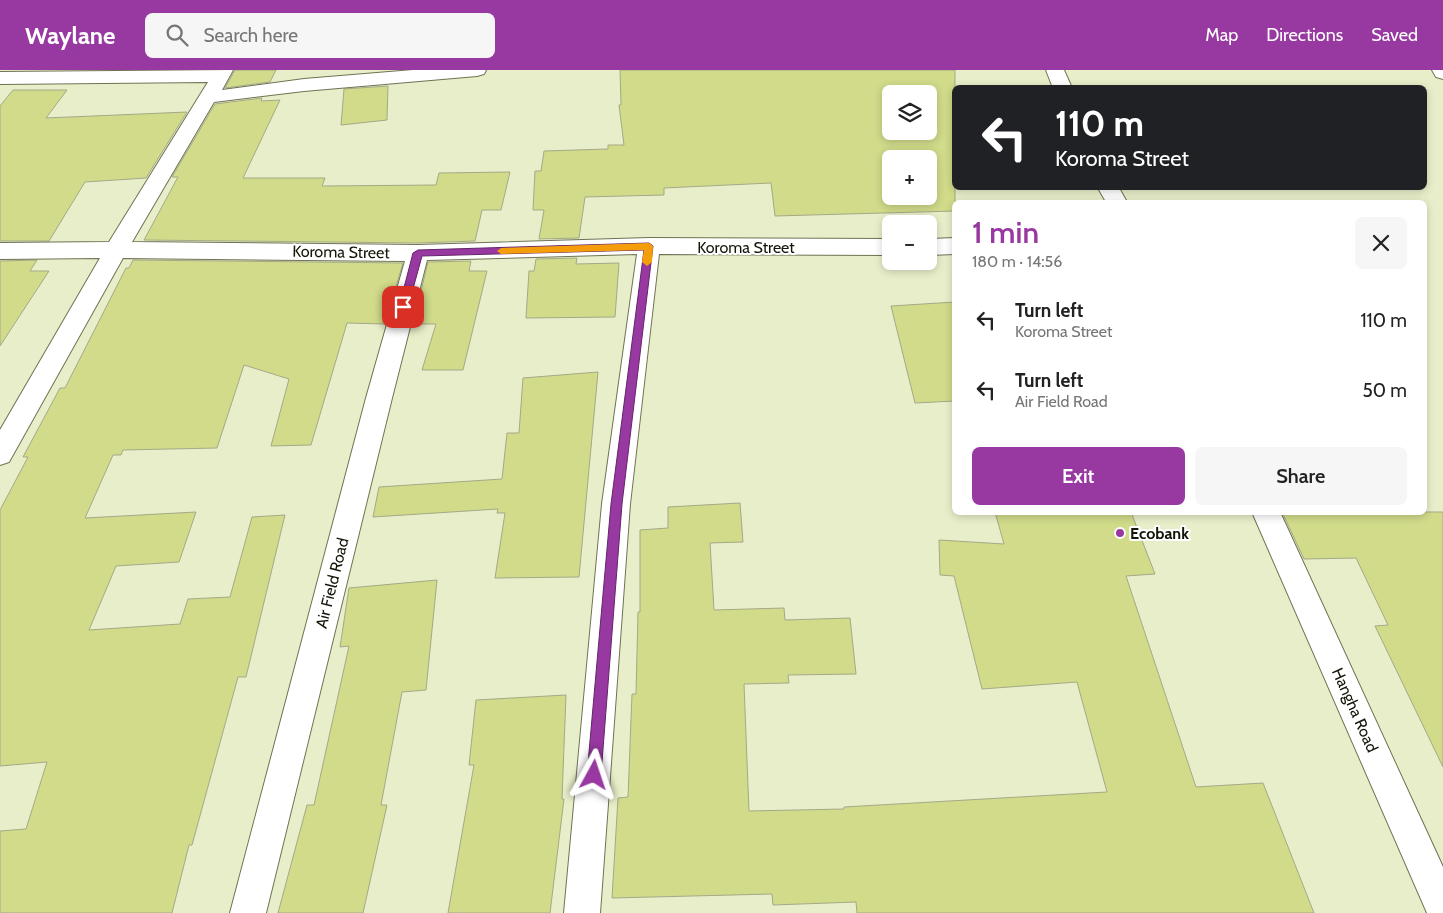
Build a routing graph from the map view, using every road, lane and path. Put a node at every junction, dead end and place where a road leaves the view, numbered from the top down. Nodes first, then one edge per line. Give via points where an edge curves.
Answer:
1 (477, 70) edge
2 (1055, 70) edge
3 (222, 73) edge
4 (0, 78) edge
5 (1062, 85) edge
6 (209, 97) junction
7 (649, 246) junction
8 (952, 246) edge
9 (882, 247) edge
10 (937, 247) edge
11 (116, 250) junction
12 (0, 251) edge
13 (418, 253) junction
14 (0, 454) edge
15 (1267, 515) edge
16 (1443, 908) edge
17 (248, 913) edge
18 (582, 913) edge

1 - 6 main road
2 - 5 main road
3 - 4 main road
3 - 6 main road
6 - 11 main road
7 - 9 main road, Koroma Street
7 - 13 main road, Koroma Street
7 - 18 main road via 616,504
8 - 10 main road
11 - 12 main road, Koroma Street
11 - 13 main road, Koroma Street
11 - 14 main road
13 - 17 main road, Air Field Road
15 - 16 main road, Hangha Road

